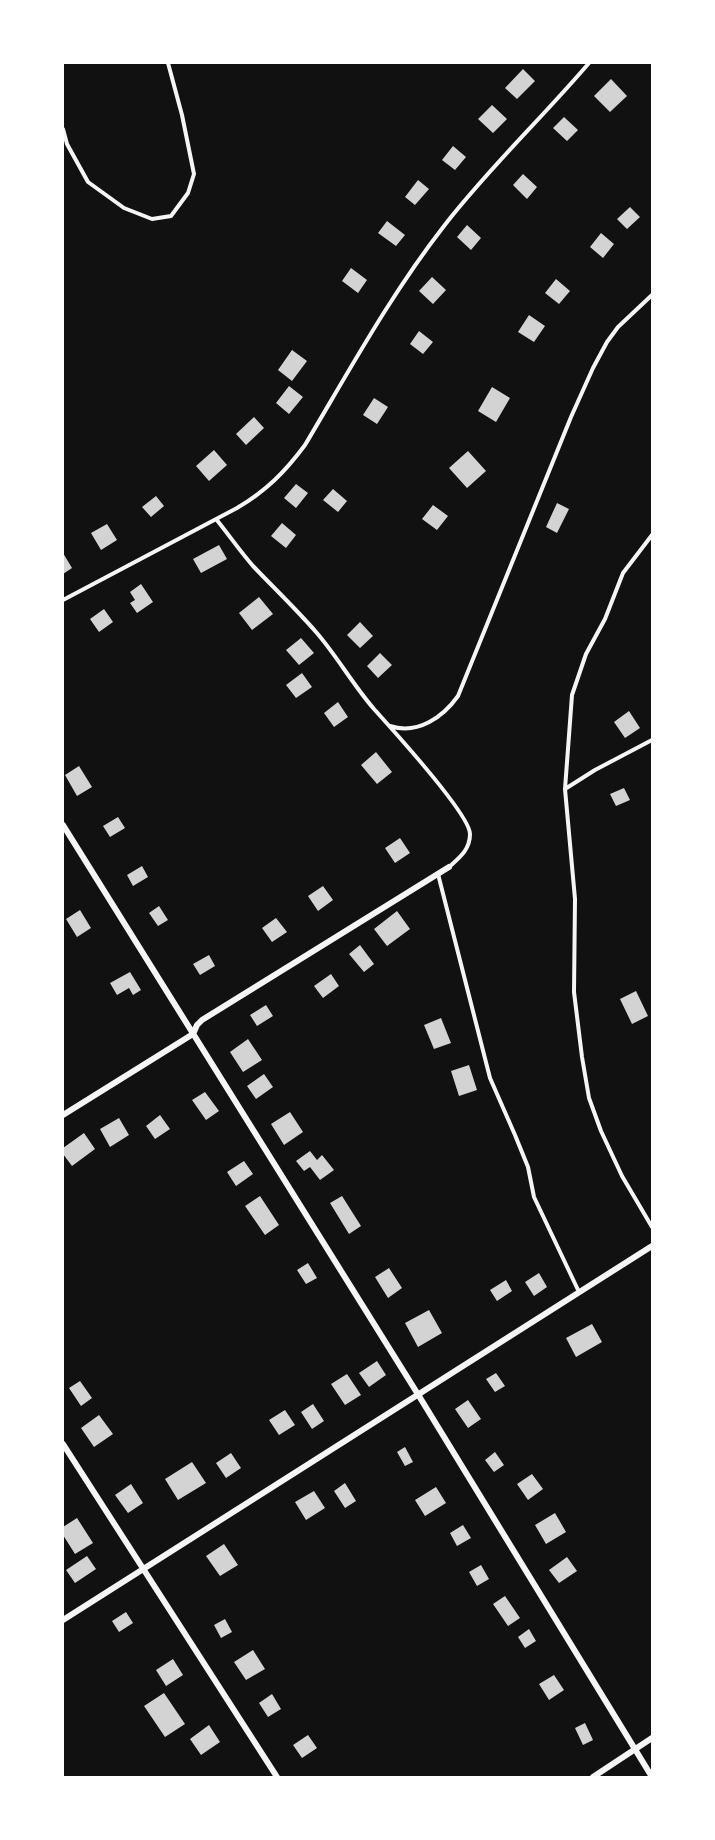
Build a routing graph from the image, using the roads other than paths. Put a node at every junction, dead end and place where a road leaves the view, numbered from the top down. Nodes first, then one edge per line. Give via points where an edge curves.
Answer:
1 (168, 63) edge
2 (589, 63) edge
3 (63, 129) edge
4 (652, 295) edge
5 (216, 519) junction
6 (652, 535) edge
7 (63, 600) edge
8 (390, 726) junction
9 (652, 740) edge
10 (565, 789) junction
11 (63, 825) edge
12 (449, 867) joint
13 (438, 874) junction
14 (193, 1034) junction
15 (63, 1115) edge
16 (652, 1227) edge
17 (652, 1246) edge
18 (579, 1292) junction
19 (419, 1396) junction
20 (63, 1444) edge
21 (142, 1569) junction
22 (63, 1620) edge
23 (652, 1738) edge
24 (636, 1750) junction
25 (277, 1777) edge
26 (593, 1777) edge
27 (652, 1777) edge

1 - 3 lane via 194,174 188,194 171,216 152,219 124,208 88,182
2 - 5 lane via 444,226 402,285 287,469 258,495
4 - 8 lane via 618,327 593,368 458,696 441,716 428,723 408,729
5 - 7 lane
5 - 8 lane via 317,634
6 - 10 lane via 623,573 586,654 572,695
8 - 12 lane via 469,826 468,848
9 - 10 lane
10 - 16 lane via 575,899 574,992 589,1098 622,1176
11 - 14 street
12 - 13 street
13 - 14 street via 202,1020
13 - 18 lane via 490,1078 528,1167 534,1197
14 - 15 street
14 - 19 street
17 - 18 street
18 - 19 street
19 - 21 street
19 - 24 street
20 - 21 street
21 - 22 street
21 - 25 street
23 - 24 street
24 - 26 street
24 - 27 street

